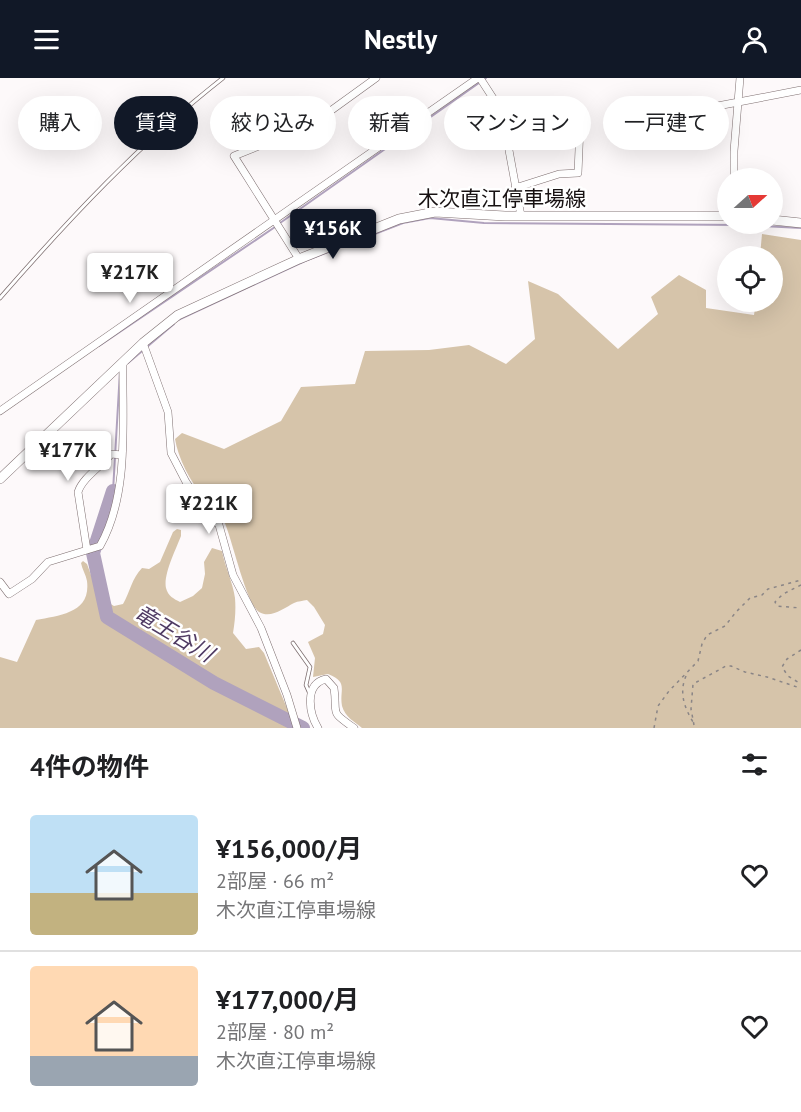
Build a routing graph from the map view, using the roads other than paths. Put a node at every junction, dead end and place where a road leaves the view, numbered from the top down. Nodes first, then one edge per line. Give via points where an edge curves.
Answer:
1 (223, 78) edge
2 (376, 78) edge
3 (479, 78) edge
4 (740, 78) edge
5 (801, 90) edge
6 (491, 96) edge
7 (740, 101) junction
8 (729, 103) edge
9 (508, 150) edge
10 (579, 150) edge
11 (734, 168) edge
12 (515, 188) junction
13 (521, 216) junction
14 (717, 216) edge
15 (275, 219) junction
16 (783, 221) edge
17 (801, 223) edge
18 (299, 259) junction
19 (0, 298) edge
20 (143, 344) junction
21 (123, 362) junction
22 (0, 411) edge
23 (122, 455) junction
24 (0, 478) edge
25 (87, 550) junction
26 (0, 582) edge
27 (293, 643) dead end
28 (311, 696) junction
29 (297, 728) edge
30 (318, 728) edge
31 (354, 728) edge

1 - 19 lane via 191,103 69,219
2 - 15 street via 311,125 234,156
3 - 6 street
3 - 15 street
4 - 7 street
5 - 7 street
7 - 8 street
7 - 11 street
9 - 12 street
10 - 12 street via 578,173 559,174
12 - 13 street
13 - 14 main road, 木次直江停車場線
13 - 18 main road, 木次直江停車場線 via 435,212 413,215
15 - 18 street
15 - 22 street
16 - 17 main road
18 - 20 main road, 木次直江停車場線 via 178,315
20 - 21 main road, 木次直江停車場線
20 - 29 street via 168,412 171,453 206,513 219,525 233,575 261,628
21 - 23 street
21 - 24 main road, 木次直江停車場線
23 - 25 street via 120,496 109,531 100,546
23 - 25 street via 111,454 80,485
25 - 26 street via 48,562 9,594
27 - 28 lane via 309,664 307,688
28 - 30 street via 312,716
28 - 31 street via 317,682 330,681 334,688 334,711

